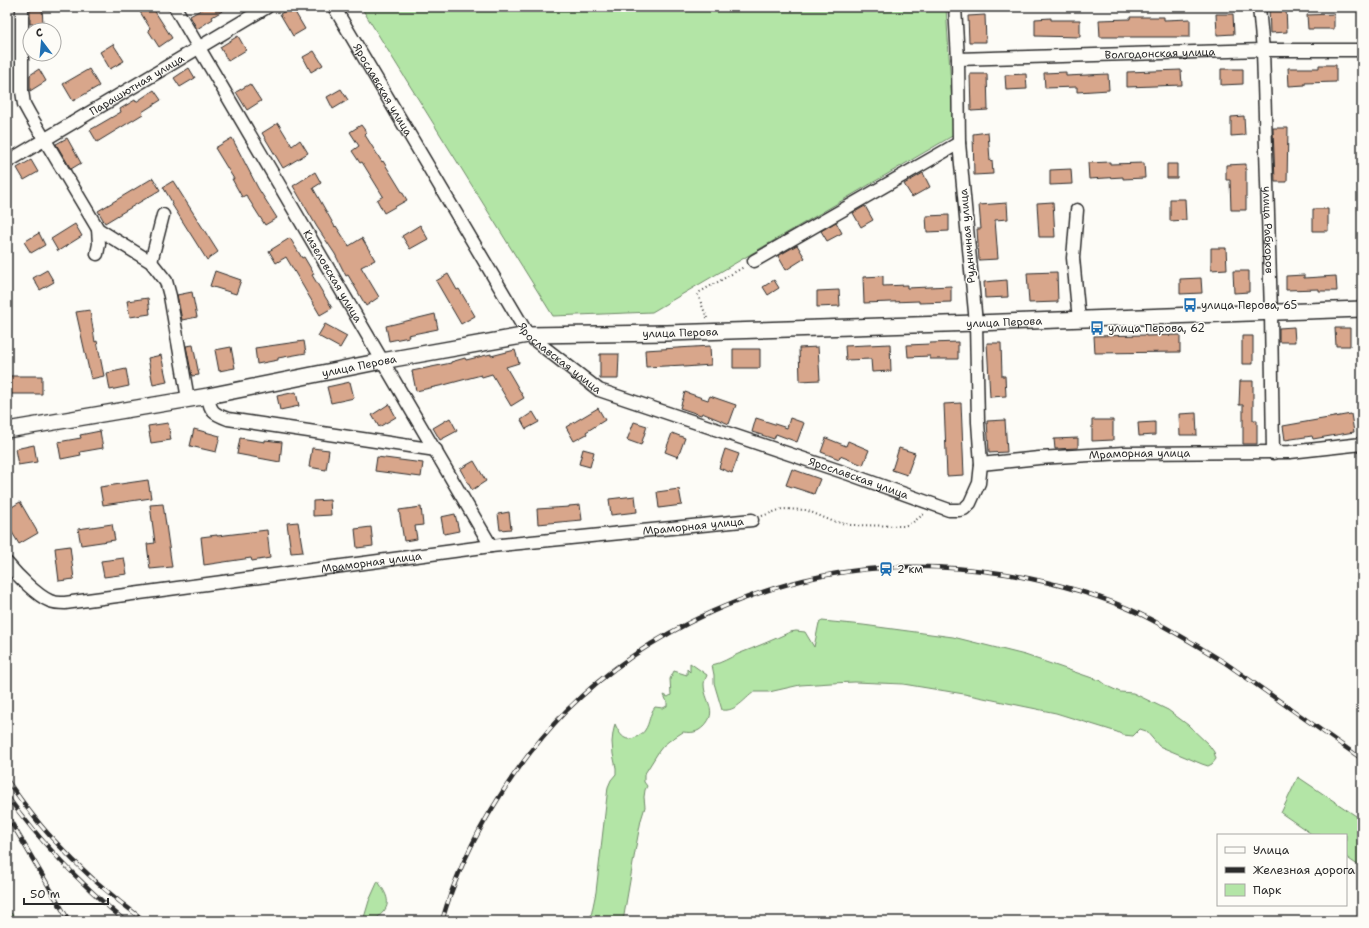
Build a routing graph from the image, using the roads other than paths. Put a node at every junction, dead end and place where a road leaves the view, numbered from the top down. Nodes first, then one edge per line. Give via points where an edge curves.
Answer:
1 (22, 7) edge
2 (175, 7) edge
3 (267, 7) edge
4 (334, 7) edge
5 (955, 7) edge
6 (1260, 7) edge
7 (199, 47) junction
8 (1263, 50) junction
9 (1362, 50) edge
10 (958, 59) junction
11 (44, 139) junction
12 (959, 143) junction
13 (7, 162) edge
14 (1077, 210) dead end
15 (163, 215) dead end
16 (98, 229) junction
17 (97, 254) dead end
18 (754, 261) road end
19 (151, 262) junction
20 (1362, 309) edge
21 (1271, 313) junction
22 (1079, 320) junction
23 (976, 323) junction
24 (528, 334) junction
25 (382, 361) junction
26 (208, 396) junction
27 (188, 399) junction
28 (7, 430) edge
29 (1362, 444) edge
30 (436, 450) junction
31 (1273, 453) junction
32 (982, 464) junction
33 (752, 520) road end
34 (491, 546) junction
35 (7, 563) edge

1 - 11 street via 24,104
2 - 7 street, Кизеловская улица
3 - 7 street, Парашютная улица
4 - 24 street, Ярославская улица
5 - 10 street, Рудничная улица
6 - 8 street, улица Рабкоров
7 - 11 street, Парашютная улица
7 - 25 street, Кизеловская улица
8 - 9 street, Волгодонская улица
8 - 10 street, Волгодонская улица
8 - 21 street, улица Рабкоров
10 - 12 street, Рудничная улица
11 - 13 street, Парашютная улица
11 - 16 street
12 - 18 street
12 - 23 street, Рудничная улица
14 - 22 street via 1073,258
15 - 19 street
16 - 17 street
16 - 19 street
19 - 27 street via 166,281
20 - 21 main road, улица Перова
21 - 22 main road, улица Перова
21 - 31 street, улица Рабкоров
22 - 23 main road, улица Перова
23 - 24 main road, улица Перова via 667,333
23 - 32 street, Рудничная улица via 978,422
24 - 25 main road, улица Перова
24 - 32 street, Ярославская улица via 599,390 949,510 964,509 970,503 979,483
25 - 26 main road, улица Перова
25 - 30 street, Кизеловская улица
26 - 27 main road, улица Перова
26 - 30 street via 211,410 228,418
27 - 28 main road, улица Перова
29 - 31 street, Мраморная улица
30 - 34 street, Кизеловская улица
31 - 32 street, Мраморная улица via 1123,453
33 - 34 street, Мраморная улица
34 - 35 street, Мраморная улица via 65,603 45,599

